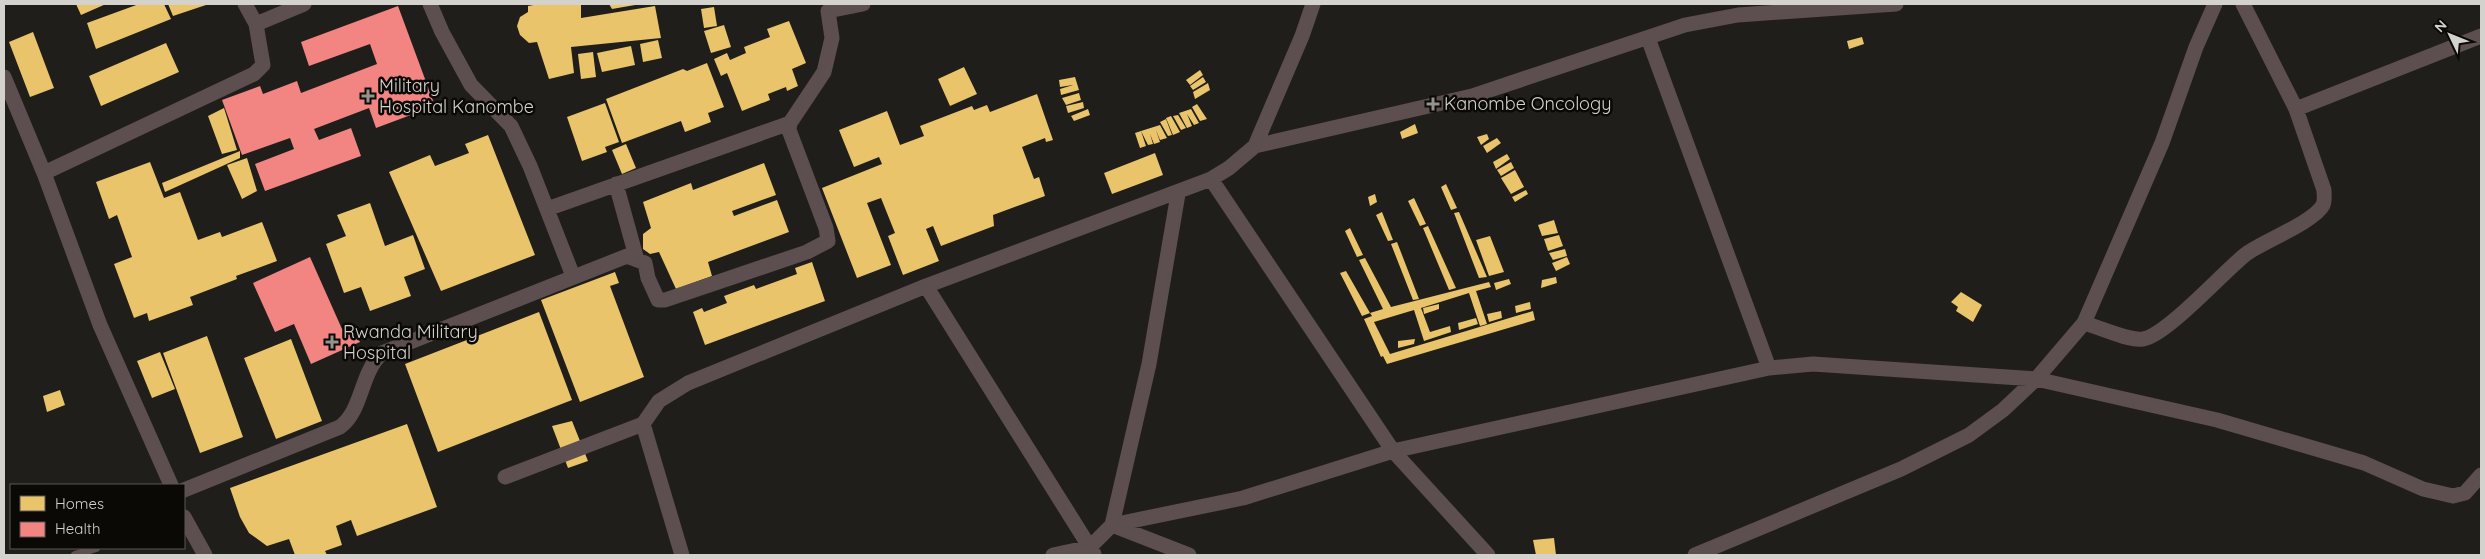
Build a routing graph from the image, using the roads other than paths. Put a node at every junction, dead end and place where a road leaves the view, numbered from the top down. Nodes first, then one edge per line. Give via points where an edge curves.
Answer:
1 (245, 4) edge
2 (304, 4) edge
3 (430, 4) edge
4 (863, 4) edge
5 (1313, 4) edge
6 (1896, 4) edge
7 (2215, 4) edge
8 (2243, 4) edge
9 (825, 8) edge
10 (256, 24) junction
11 (2481, 36) edge
12 (1648, 38) junction
13 (4, 77) edge
14 (2296, 109) junction
15 (790, 123) junction
16 (1255, 146) junction
17 (44, 173) junction
18 (1211, 179) junction
19 (616, 184) junction
20 (1178, 194) junction
21 (547, 209) junction
22 (637, 260) junction
23 (573, 276) junction
24 (926, 286) junction
25 (2084, 323) junction
26 (1769, 368) junction
27 (2036, 379) junction
28 (643, 424) junction
29 (1392, 451) junction
30 (2481, 476) edge
31 (505, 477) dead end
32 (171, 484) edge
33 (185, 490) edge
34 (185, 519) edge
35 (1112, 525) junction
36 (93, 549) edge
37 (1092, 551) edge
38 (75, 555) edge
39 (203, 555) edge
40 (682, 555) edge
41 (1053, 555) edge
42 (1189, 555) edge
43 (1488, 555) edge
44 (1695, 555) edge

1 - 10 street
2 - 10 street
3 - 21 street via 471,85 511,126
4 - 9 street
5 - 16 street
6 - 12 street via 1738,15 1685,25
7 - 25 street via 2162,143
8 - 14 street
9 - 15 street via 832,38 824,72
10 - 17 street via 263,65 254,74
11 - 14 street
12 - 16 street via 1472,96
12 - 26 street
13 - 17 street
14 - 25 street via 2324,190 2324,204 2314,215 2256,247 2235,263 2164,330 2143,339
15 - 19 street
15 - 22 street via 789,130 828,241 807,252 665,300 658,300 645,263
16 - 18 street
17 - 32 street via 100,325
18 - 20 street
18 - 29 street
19 - 21 street
19 - 22 street
20 - 24 street
20 - 35 street via 1149,364
21 - 23 street
22 - 23 street via 627,256
23 - 33 street via 382,353 373,361 350,420 340,427
24 - 28 street via 688,384 659,401
24 - 37 street
25 - 27 street
26 - 27 street via 1813,364
26 - 29 street
27 - 30 street via 2217,420 2364,464 2423,489 2453,496 2464,493
27 - 44 street via 2004,410 1969,435 1901,469
28 - 31 street
28 - 40 street
29 - 35 street via 1243,498
29 - 43 street
34 - 39 street
35 - 37 street
35 - 42 street
36 - 38 lane
37 - 41 street

